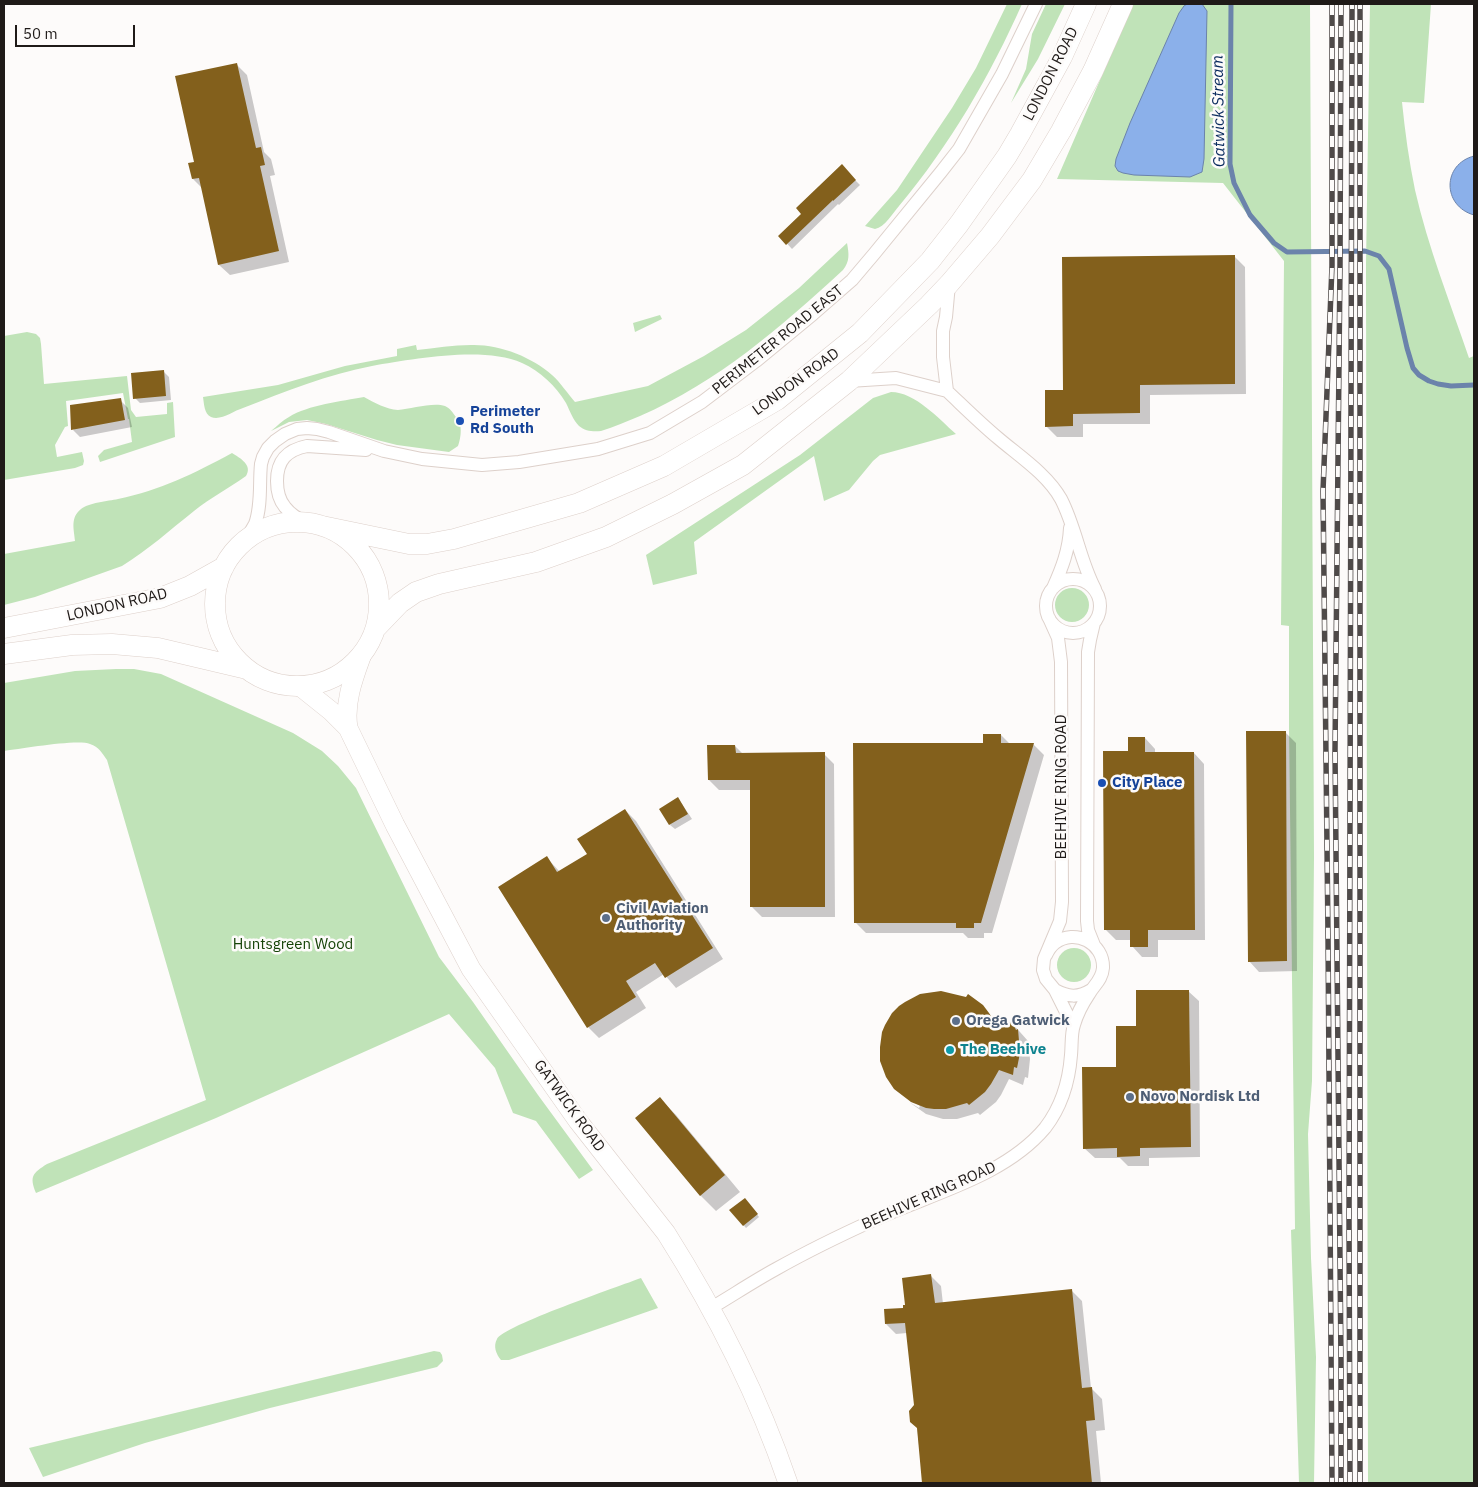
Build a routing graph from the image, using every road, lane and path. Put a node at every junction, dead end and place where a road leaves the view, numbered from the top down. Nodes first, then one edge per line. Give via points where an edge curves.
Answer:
1 (1036, 4) edge
2 (1086, 4) edge
3 (1123, 4) edge
4 (949, 284) junction
5 (848, 381) junction
6 (947, 391) junction
7 (384, 451) junction
8 (1069, 519) junction
9 (315, 525) junction
10 (244, 542) junction
11 (224, 566) junction
12 (1094, 590) junction
13 (1049, 594) junction
14 (1049, 618) junction
15 (1094, 623) junction
16 (4, 628) edge
17 (376, 628) junction
18 (4, 654) edge
19 (361, 657) junction
20 (246, 670) junction
21 (300, 687) junction
22 (348, 728) junction
23 (1094, 945) junction
24 (1046, 955) junction
25 (1055, 990) junction
26 (1091, 990) junction
27 (1073, 1026) junction
28 (711, 1308) junction
29 (788, 1483) edge

1 - 7 street, PERIMETER ROAD EAST via 1002,74 959,148 874,254 852,280 813,314 702,402 650,433 598,449 545,458 500,464 465,464
2 - 9 main road, LONDON ROAD via 1062,57 1020,134 960,224 930,261 860,333 777,400 664,466 579,503 479,532 439,542 409,544
3 - 4 main road, LONDON ROAD via 1093,71 1032,180
4 - 5 main road, LONDON ROAD
4 - 6 street via 943,331
5 - 6 street, LONDON ROAD via 896,378
5 - 17 main road, LONDON ROAD via 743,465 673,504 606,537 536,562 416,592 400,603
6 - 8 street via 1048,482
7 - 9 street, PERIMETER ROAD EAST via 307,446 290,451 283,458 277,473 283,506 294,517
7 - 10 street, PERIMETER ROAD EAST via 317,429 297,429 285,434 268,448 263,457 257,518
8 - 12 street
8 - 13 street via 1065,560
9 - 10 main road via 293,522 274,526
9 - 17 main road via 336,531 350,540 368,560 379,601
10 - 11 main road
11 - 16 main road, LONDON ROAD via 190,586 160,598
11 - 20 main road via 217,586 216,617 224,642
12 - 13 street via 1083,581 1069,580 1056,586
12 - 15 street via 1100,607
13 - 14 street via 1046,606
14 - 15 street via 1054,625 1069,633 1084,631
14 - 24 street, BEEHIVE RING ROAD via 1058,638 1061,662 1062,902 1060,920
15 - 23 street, BEEHIVE RING ROAD via 1088,652 1087,921
17 - 19 main road
18 - 20 main road, LONDON ROAD via 112,644 158,648
19 - 21 main road via 331,679
19 - 22 street, GATWICK ROAD via 348,700
20 - 21 main road via 280,685
21 - 22 street, GATWICK ROAD
22 - 28 street, GATWICK ROAD via 471,969 578,1121 666,1233
23 - 24 street via 1082,938 1067,938 1054,944
23 - 26 street, BEEHIVE RING ROAD via 1102,958 1103,968 1100,979
24 - 25 street, BEEHIVE RING ROAD via 1044,974
25 - 26 street via 1073,996
25 - 27 street, BEEHIVE RING ROAD
26 - 27 street, BEEHIVE RING ROAD
27 - 28 street, BEEHIVE RING ROAD via 1069,1074 1059,1107 1025,1148 949,1190 876,1219 784,1264
28 - 29 street, GATWICK ROAD via 764,1419

